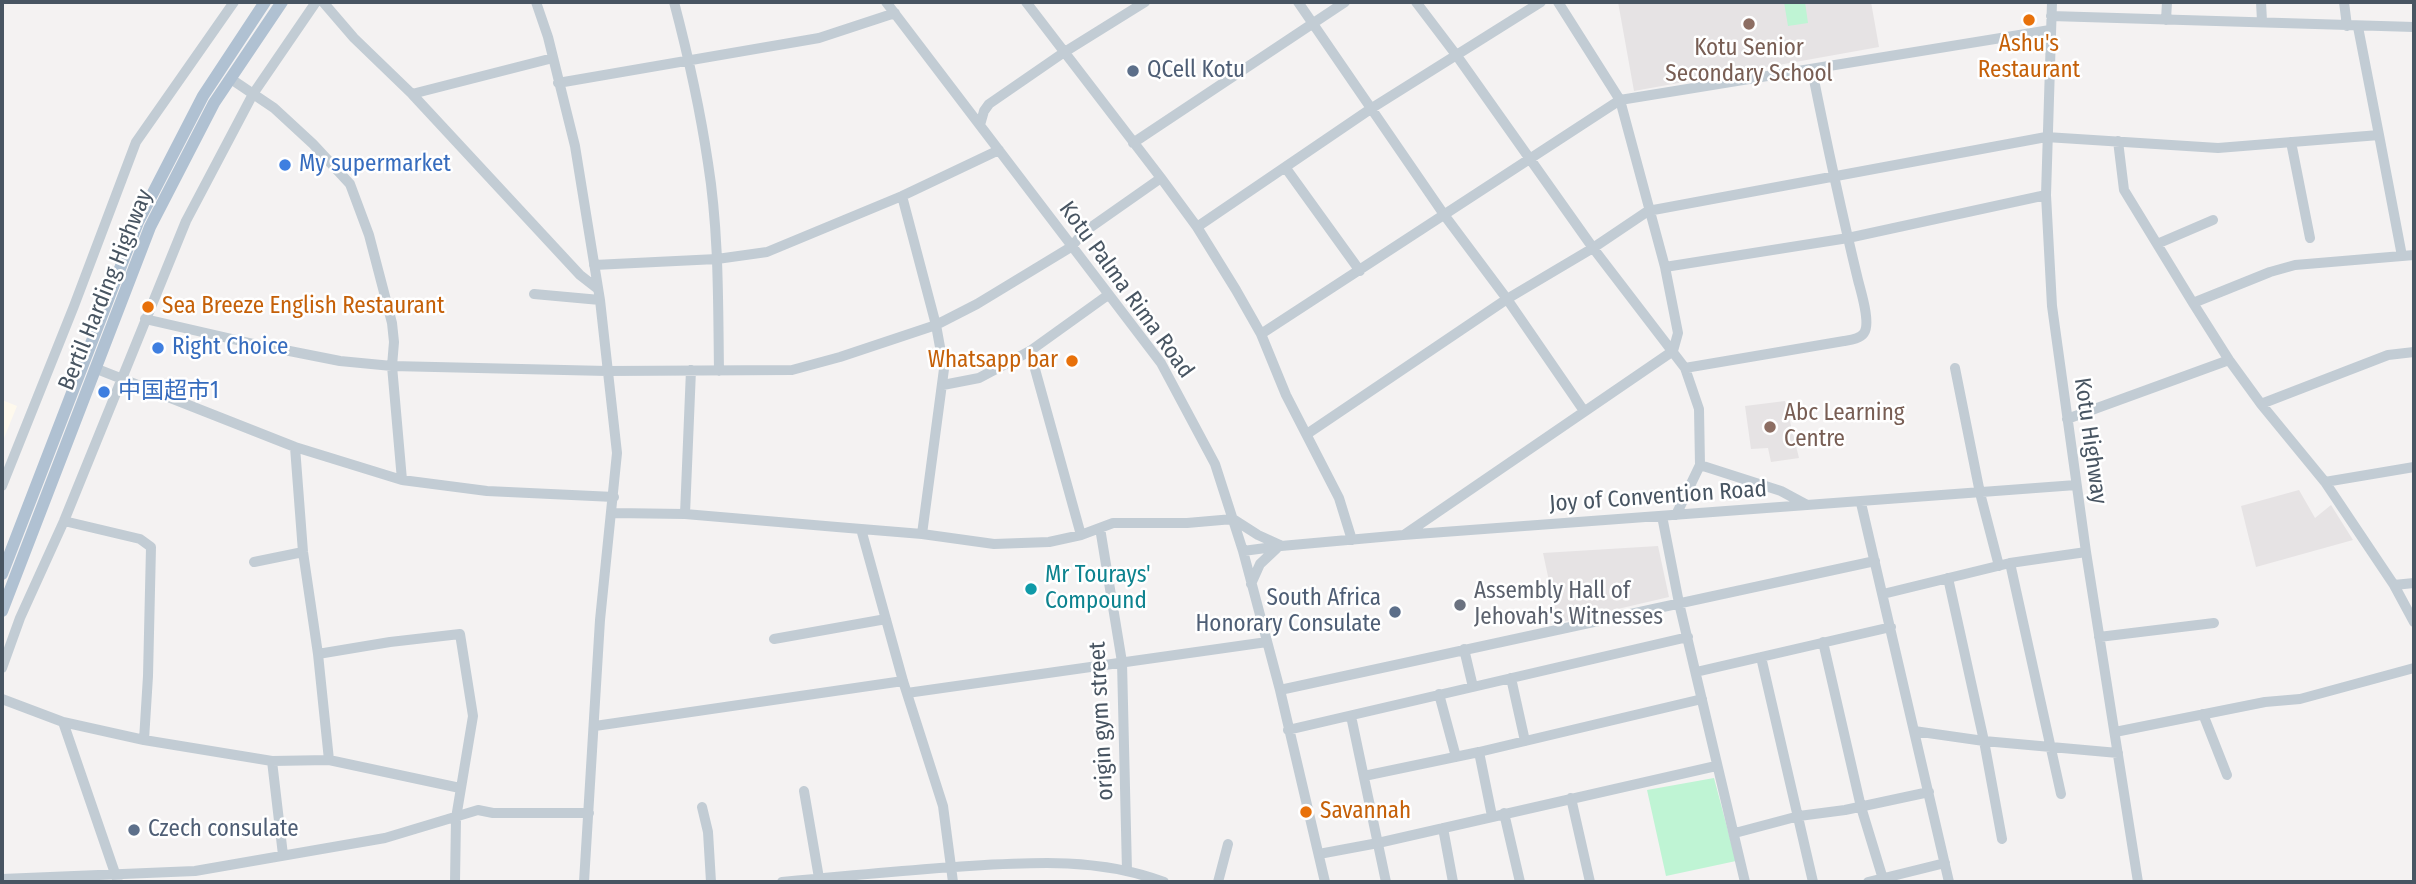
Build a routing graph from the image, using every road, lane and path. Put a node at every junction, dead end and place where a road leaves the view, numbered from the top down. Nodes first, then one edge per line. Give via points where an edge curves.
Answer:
1 (234, 2) edge
2 (265, 2) edge
3 (282, 2) edge
4 (316, 2) edge
5 (323, 2) edge
6 (536, 2) edge
7 (674, 2) edge
8 (886, 2) edge
9 (1026, 2) edge
10 (1145, 2) edge
11 (1298, 2) edge
12 (1345, 2) edge
13 (1416, 2) edge
14 (1541, 2) edge
15 (1558, 2) edge
16 (2052, 2) edge
17 (2167, 2) edge
18 (2261, 2) edge
19 (2344, 2) edge
20 (895, 13) junction
21 (2051, 16) junction
22 (2166, 20) junction
23 (2262, 21) junction
24 (1312, 23) junction
25 (2352, 26) junction
26 (2414, 27) edge
27 (2050, 30) junction
28 (1063, 53) junction
29 (1457, 56) junction
30 (554, 58) junction
31 (689, 62) junction
32 (1812, 70) junction
33 (231, 79) junction
34 (558, 83) junction
35 (253, 94) junction
36 (412, 94) junction
37 (1620, 100) junction
38 (1371, 108) junction
39 (980, 125) junction
40 (2379, 135) junction
41 (2046, 137) junction
42 (2118, 141) junction
43 (2291, 142) junction
44 (1133, 143) junction
45 (999, 150) junction
46 (1530, 158) junction
47 (1285, 167) junction
48 (1833, 177) junction
49 (1161, 178) junction
50 (2046, 195) junction
51 (902, 196) junction
52 (1648, 211) junction
53 (1445, 216) junction
54 (2213, 220) dead end
55 (1196, 227) junction
56 (1848, 238) junction
57 (2310, 238) dead end
58 (2157, 244) junction
59 (1071, 247) junction
60 (1593, 248) junction
61 (2414, 255) edge
62 (2402, 256) junction
63 (717, 259) junction
64 (594, 265) junction
65 (1665, 267) junction
66 (1360, 271) junction
67 (534, 294) dead end
68 (599, 295) junction
69 (1108, 295) junction
70 (1507, 299) junction
71 (2193, 303) junction
72 (145, 319) junction
73 (936, 325) junction
74 (1261, 334) junction
75 (1030, 351) junction
76 (1673, 351) junction
77 (2414, 352) edge
78 (2229, 360) junction
79 (392, 366) junction
80 (1685, 368) junction
81 (1955, 368) dead end
82 (97, 369) junction
83 (691, 370) junction
84 (607, 371) junction
85 (719, 371) junction
86 (122, 378) junction
87 (943, 385) junction
88 (2261, 404) junction
89 (1584, 411) junction
90 (2067, 419) junction
91 (1307, 435) junction
92 (295, 447) junction
93 (1700, 465) junction
94 (2414, 467) edge
95 (402, 480) junction
96 (2325, 482) junction
97 (2076, 485) junction
98 (2, 486) edge
99 (1980, 492) junction
100 (614, 497) junction
101 (1861, 503) junction
102 (1808, 506) junction
103 (613, 513) junction
104 (685, 514) junction
105 (1676, 515) junction
106 (1661, 516) junction
107 (1233, 519) junction
108 (64, 521) junction
109 (1100, 528) junction
110 (861, 529) junction
111 (922, 534) junction
112 (1081, 535) junction
113 (1403, 535) junction
114 (1352, 540) junction
115 (1281, 546) junction
116 (1243, 551) junction
117 (303, 552) junction
118 (2086, 552) junction
119 (1875, 561) junction
120 (254, 562) dead end
121 (2010, 563) junction
122 (1999, 566) junction
123 (2, 574) edge
124 (1948, 578) junction
125 (2414, 583) edge
126 (1251, 584) junction
127 (2393, 585) junction
128 (1883, 594) junction
129 (1679, 603) junction
130 (2, 611) edge
131 (886, 619) junction
132 (2414, 622) edge
133 (2214, 623) dead end
134 (1891, 627) junction
135 (1688, 637) junction
136 (2099, 637) junction
137 (774, 639) dead end
138 (1267, 642) junction
139 (1823, 642) junction
140 (1464, 649) junction
141 (318, 654) junction
142 (1761, 657) junction
143 (1122, 662) junction
144 (2, 668) edge
145 (2414, 668) edge
146 (1696, 672) junction
147 (1511, 678) junction
148 (903, 681) junction
149 (1473, 687) junction
150 (1280, 690) junction
151 (907, 693) junction
152 (1439, 694) junction
153 (2, 699) edge
154 (1702, 699) junction
155 (2203, 714) junction
156 (1351, 716) junction
157 (63, 722) junction
158 (595, 726) junction
159 (1288, 730) junction
160 (1914, 731) junction
161 (2115, 732) junction
162 (144, 740) junction
163 (1525, 741) junction
164 (1984, 741) junction
165 (2051, 747) junction
166 (1479, 752) junction
167 (2118, 753) junction
168 (1456, 757) junction
169 (329, 760) junction
170 (272, 761) junction
171 (1716, 766) junction
172 (2227, 775) dead end
173 (1364, 776) junction
174 (460, 788) junction
175 (804, 791) dead end
176 (1929, 792) junction
177 (2061, 794) dead end
178 (1571, 798) junction
179 (702, 807) dead end
180 (1861, 807) junction
181 (589, 813) junction
182 (1504, 813) junction
183 (1492, 816) junction
184 (1799, 816) junction
185 (456, 818) junction
186 (1443, 828) junction
187 (1735, 833) junction
188 (2002, 839) dead end
189 (1378, 843) junction
190 (1228, 844) dead end
191 (1319, 854) junction
192 (283, 855) junction
193 (1945, 863) junction
194 (951, 867) junction
195 (1127, 871) junction
196 (117, 878) edge
197 (819, 878) junction
198 (2, 879) edge
199 (832, 879) edge
200 (1883, 879) junction
201 (455, 882) edge
202 (584, 882) edge
203 (711, 882) edge
204 (782, 882) edge
205 (953, 882) edge
206 (1164, 882) edge
207 (1218, 882) edge
208 (1325, 882) edge
209 (1386, 882) edge
210 (1454, 882) edge
211 (1520, 882) edge
212 (1590, 882) edge
213 (1745, 882) edge
214 (1813, 882) edge
215 (1868, 882) edge
216 (1949, 882) edge
217 (2138, 882) edge

1 - 98 street via 136,142
2 - 123 main road, Bertil Harding Highway via 203,96 138,222
3 - 33 main road, Bertil Harding Highway
4 - 35 street
5 - 36 street
6 - 30 street
7 - 31 street
8 - 20 street, Kotu Palma Rima Road
9 - 28 street
10 - 28 street
11 - 24 street
12 - 24 street
13 - 29 street
14 - 29 street
15 - 37 street
16 - 21 street, Kotu Highway
17 - 22 street
18 - 23 street
19 - 25 street
20 - 31 street via 819,38
20 - 39 street, Kotu Palma Rima Road
21 - 22 street
21 - 27 street, Kotu Highway
22 - 23 street
23 - 25 street
24 - 38 street
24 - 44 street
25 - 26 street
25 - 40 street
27 - 32 street
27 - 41 street, Kotu Highway
28 - 39 street via 989,104
28 - 44 street
29 - 38 street
29 - 46 street
30 - 34 street
30 - 36 street
31 - 34 street
31 - 63 street via 708,165
32 - 37 street
32 - 48 street
33 - 35 street
33 - 82 main road, Bertil Harding Highway via 150,227
34 - 64 street via 575,146
35 - 72 street via 186,220
35 - 79 street via 313,144 350,184 390,312
36 - 68 street
37 - 46 street
37 - 52 street
38 - 47 street
38 - 53 street
39 - 45 street, Kotu Palma Rima Road
40 - 43 street
40 - 62 street
41 - 42 street
41 - 48 street
41 - 50 street, Kotu Highway
42 - 43 street via 2218,148
42 - 58 street via 2124,190
43 - 57 street
44 - 49 street
45 - 51 street
45 - 59 street, Kotu Palma Rima Road
46 - 53 street
46 - 60 street
47 - 55 street
47 - 66 street
48 - 52 street
48 - 56 street
49 - 55 street
49 - 59 street via 1084,232
50 - 56 street
50 - 90 street, Kotu Highway via 2052,306
51 - 63 street via 767,252
51 - 73 street
52 - 60 street
52 - 65 street
53 - 66 street
53 - 70 street
54 - 58 street
55 - 74 street
56 - 65 street
56 - 80 street via 1864,304 1864,333 1844,341
58 - 71 street
59 - 69 street, Kotu Palma Rima Road
59 - 73 street
60 - 70 street
60 - 76 street
61 - 62 street
62 - 71 street via 2295,265
63 - 64 street
63 - 85 street
64 - 68 street
65 - 76 street via 1678,333
66 - 74 street
67 - 68 street
68 - 84 street
69 - 75 street
69 - 107 street, Kotu Palma Rima Road via 1161,363 1184,403 1215,464
70 - 89 street
70 - 91 street
71 - 78 street
72 - 79 street via 315,356
72 - 86 street
73 - 85 street via 792,370
73 - 87 street
74 - 91 street
75 - 87 street via 979,378
75 - 112 street
76 - 80 street
76 - 89 street
77 - 88 street via 2388,355
78 - 88 street
78 - 90 street
79 - 84 street
79 - 95 street
80 - 93 street via 1699,409
81 - 99 street
82 - 86 street
82 - 130 main road, Bertil Harding Highway
83 - 84 street
83 - 85 street
83 - 104 street
84 - 100 street via 617,453
86 - 92 street
86 - 108 street
87 - 111 street
88 - 96 street
89 - 113 street
90 - 97 street, Kotu Highway
91 - 114 street via 1339,498
92 - 95 street
92 - 117 street
93 - 102 street via 1781,491
93 - 105 street
94 - 96 street
95 - 100 street via 487,491
96 - 127 street
97 - 99 street, Joy of Convention Road
97 - 118 street, Kotu Highway
99 - 101 street, Joy of Convention Road
99 - 122 street
100 - 103 street
101 - 102 street, Joy of Convention Road
101 - 119 street
102 - 105 street, Joy of Convention Road
103 - 104 street
103 - 158 street via 600,620
104 - 110 street
105 - 106 street, Joy of Convention Road
106 - 113 street, Joy of Convention Road
106 - 129 street
107 - 109 street via 1113,523
107 - 115 street
107 - 116 street, Kotu Palma Rima Road
108 - 144 street
108 - 162 street via 140,539 152,547
109 - 112 street
109 - 143 street, origin gym street
110 - 111 street
110 - 131 street
111 - 112 street via 995,544
113 - 114 street, Joy of Convention Road
114 - 115 street, Joy of Convention Road
115 - 116 street, Joy of Convention Road
115 - 126 street via 1264,558
116 - 126 street, Kotu Palma Rima Road
117 - 120 street
117 - 141 street
118 - 121 street
118 - 136 street, Kotu Highway
119 - 128 street
119 - 129 street
121 - 122 street
121 - 165 street
122 - 124 street
124 - 128 street
124 - 164 street
125 - 127 street
126 - 138 street, Kotu Palma Rima Road
127 - 132 street
128 - 134 street
129 - 135 street
129 - 140 street
131 - 137 street
131 - 148 street
133 - 136 street
134 - 139 street
134 - 160 street
135 - 146 street
135 - 147 street
136 - 161 street, Kotu Highway
138 - 143 street
138 - 150 street, Kotu Palma Rima Road
139 - 142 street
139 - 180 street
140 - 149 street
140 - 150 street
141 - 169 street
141 - 174 street via 460,634 473,716
142 - 146 street
142 - 184 street
143 - 151 street
143 - 195 street, origin gym street
145 - 155 street via 2310,696
146 - 154 street
147 - 149 street
147 - 163 street
148 - 151 street
148 - 158 street
149 - 152 street
150 - 159 street, Kotu Palma Rima Road
151 - 194 street via 943,806
152 - 156 street
152 - 168 street
153 - 157 street
154 - 163 street
154 - 171 street
155 - 161 street
155 - 172 street
156 - 159 street
156 - 173 street
157 - 162 street
157 - 196 street
158 - 181 street
159 - 191 street, Kotu Palma Rima Road
160 - 164 street
160 - 176 street
161 - 167 street, Kotu Highway
162 - 170 street
163 - 166 street
164 - 165 street
164 - 188 street
165 - 167 street
165 - 177 street
166 - 168 street
166 - 183 street
167 - 217 street, Kotu Highway
168 - 173 street
169 - 170 street
169 - 174 street
170 - 192 street
171 - 178 street
171 - 187 street
173 - 189 street
174 - 185 street
175 - 197 street
176 - 180 street
176 - 193 street
178 - 182 street
178 - 212 street
179 - 203 street
180 - 184 street
180 - 200 street
181 - 185 street via 478,810
181 - 202 street
182 - 183 street
182 - 211 street
183 - 186 street
184 - 187 street
184 - 214 street
185 - 192 street via 385,838
185 - 201 street
186 - 189 street
186 - 210 street
187 - 213 street
189 - 191 street
189 - 209 street
190 - 207 street
191 - 208 street, Kotu Palma Rima Road
192 - 196 street via 195,871
193 - 200 street
193 - 216 street
194 - 195 street via 1077,862
194 - 199 street
194 - 205 street
195 - 206 street
196 - 198 street
197 - 199 street
197 - 204 street
200 - 215 street

